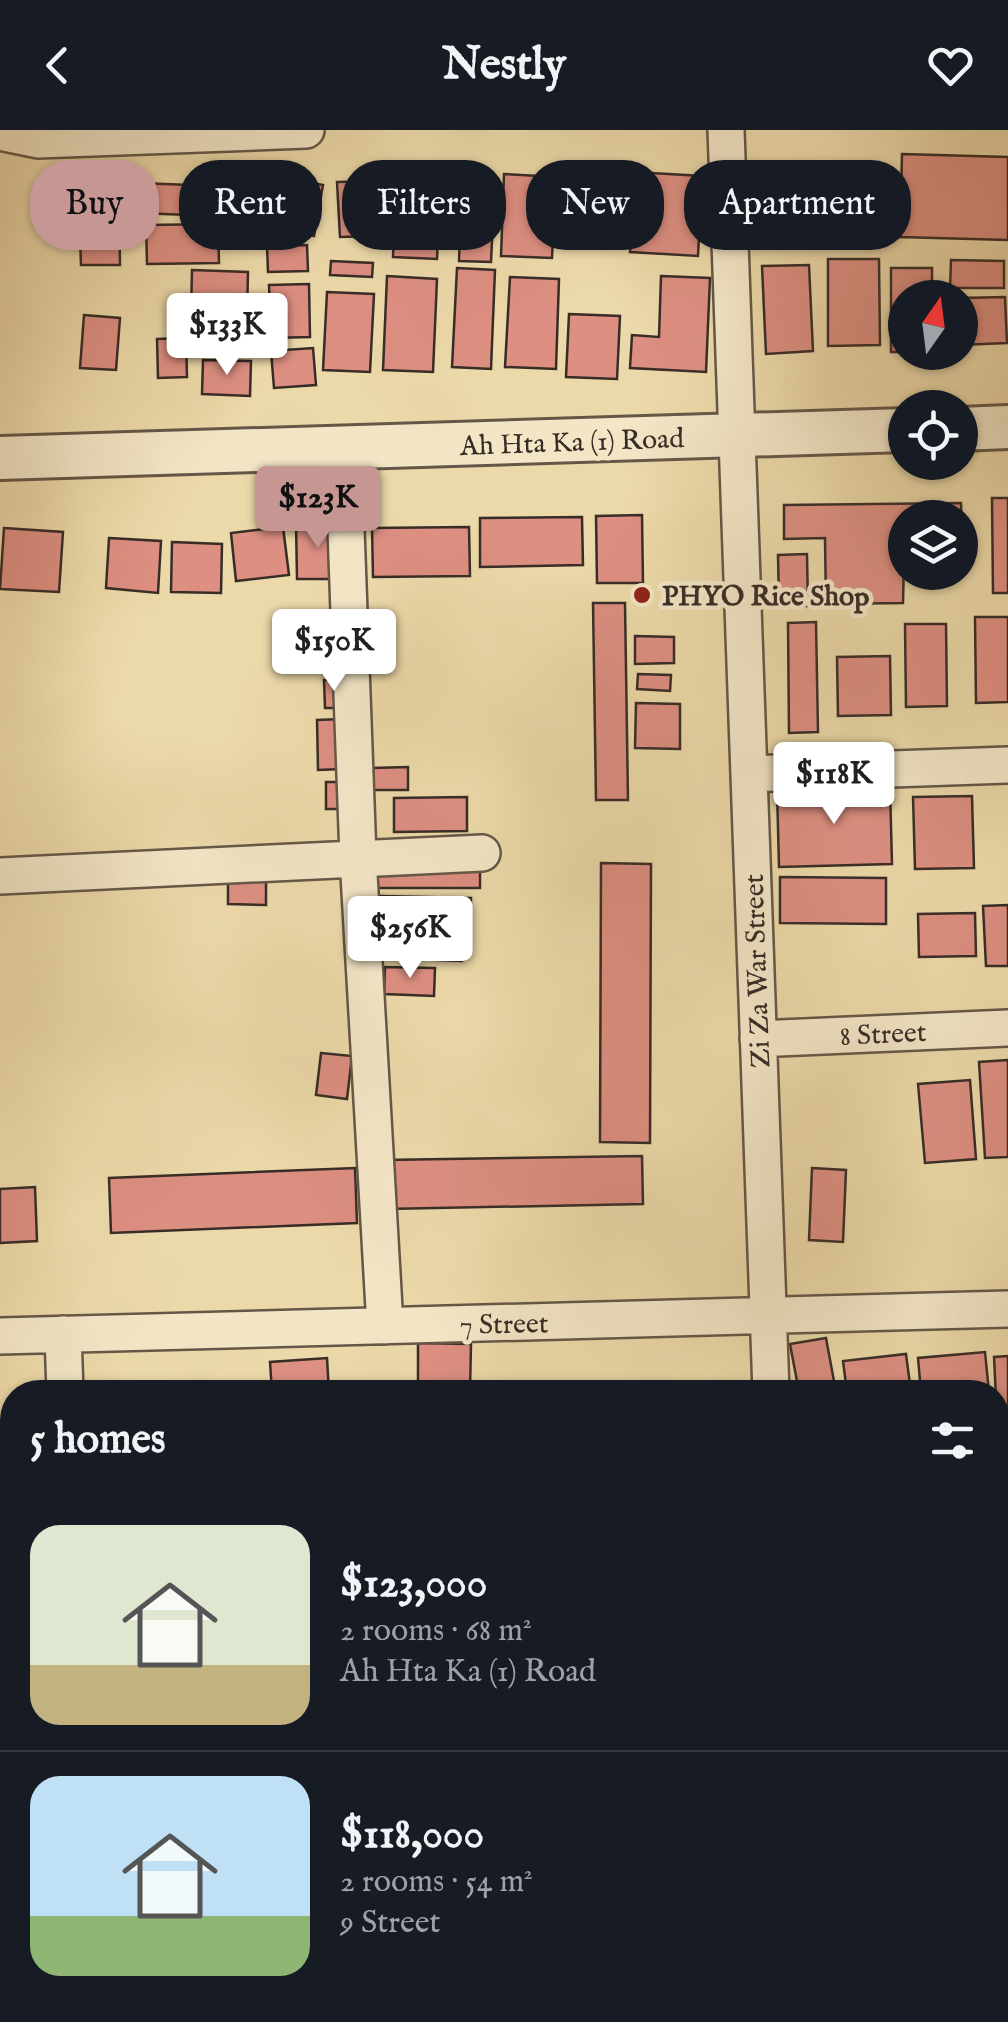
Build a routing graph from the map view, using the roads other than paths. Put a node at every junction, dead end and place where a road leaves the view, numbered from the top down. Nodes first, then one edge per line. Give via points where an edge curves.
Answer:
1 (306, 130) edge
2 (726, 130) edge
3 (1, 133) edge
4 (1008, 427) edge
5 (978, 428) edge
6 (888, 431) edge
7 (737, 436) junction
8 (343, 448) junction
9 (0, 458) edge
10 (1008, 765) edge
11 (749, 774) junction
12 (482, 853) dead end
13 (358, 858) junction
14 (0, 876) edge
15 (1008, 1028) edge
16 (758, 1039) junction
17 (1008, 1310) edge
18 (768, 1316) junction
19 (386, 1326) junction
20 (62, 1334) junction
21 (0, 1336) edge
22 (64, 1380) edge
23 (771, 1380) edge

1 - 3 street via 38,140
2 - 7 street, Zi Za War Street
4 - 5 street
6 - 7 street, Ah Hta Ka (1) Road
7 - 8 street, Ah Hta Ka (1) Road
7 - 11 street, Zi Za War Street
8 - 9 street, Ah Hta Ka (1) Road
8 - 13 street
10 - 11 street
11 - 16 street, Zi Za War Street
12 - 13 street
13 - 14 street
13 - 19 street
15 - 16 street, 8 Street
16 - 18 street, Zi Za War Street
17 - 18 street, 7 Street
18 - 19 street, 7 Street
18 - 23 street, Zi Za War Street
19 - 20 street, 7 Street
20 - 21 street, 7 Street
20 - 22 street

